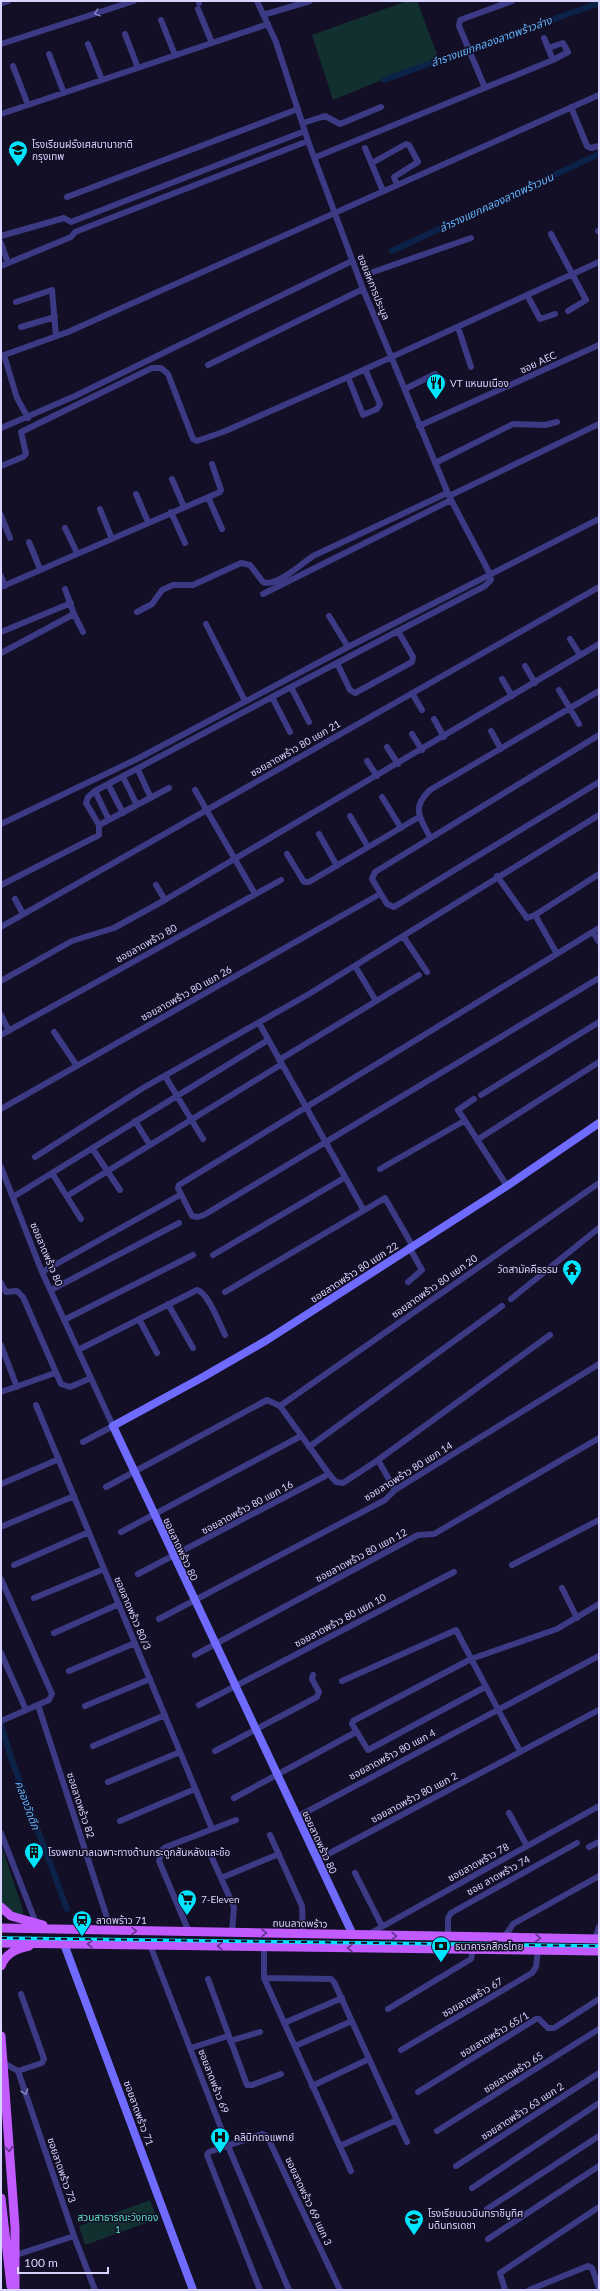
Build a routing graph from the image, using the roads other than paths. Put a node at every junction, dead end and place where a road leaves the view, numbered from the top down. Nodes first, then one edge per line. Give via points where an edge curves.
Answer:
1 (8, 1) edge
2 (134, 1) edge
3 (257, 1) edge
4 (310, 1) edge
5 (512, 1) edge
6 (1, 3) edge
7 (117, 4) edge
8 (199, 4) edge
9 (263, 15) junction
10 (161, 20) dead end
11 (268, 24) junction
12 (125, 34) dead end
13 (544, 38) dead end
14 (212, 43) junction
15 (1, 44) edge
16 (88, 44) dead end
17 (548, 48) junction
18 (49, 54) dead end
19 (175, 55) junction
20 (554, 60) junction
21 (13, 66) dead end
22 (138, 68) junction
23 (102, 80) junction
24 (485, 88) junction
25 (64, 93) junction
26 (599, 95) edge
27 (28, 105) junction
28 (381, 107) dead end
29 (571, 107) junction
30 (298, 109) junction
31 (1, 114) edge
32 (303, 123) junction
33 (305, 131) junction
34 (308, 141) junction
35 (272, 144) junction
36 (599, 146) edge
37 (365, 148) dead end
38 (276, 153) junction
39 (316, 156) junction
40 (225, 162) junction
41 (372, 163) junction
42 (229, 171) junction
43 (397, 185) junction
44 (384, 191) junction
45 (143, 194) junction
46 (67, 197) dead end
47 (148, 203) junction
48 (335, 212) junction
49 (71, 222) junction
50 (75, 232) junction
51 (551, 234) dead end
52 (1, 236) edge
53 (471, 238) dead end
54 (1, 242) edge
55 (352, 261) junction
56 (599, 262) edge
57 (8, 263) junction
58 (1, 266) edge
59 (374, 272) dead end
60 (574, 273) junction
61 (363, 289) junction
62 (527, 295) junction
63 (16, 302) dead end
64 (568, 311) dead end
65 (555, 314) dead end
66 (55, 317) junction
67 (21, 327) dead end
68 (458, 327) junction
69 (56, 336) junction
70 (599, 344) edge
71 (392, 357) junction
72 (208, 365) dead end
73 (471, 367) dead end
74 (365, 369) junction
75 (348, 377) junction
76 (443, 381) dead end
77 (405, 389) junction
78 (28, 418) junction
79 (557, 422) dead end
80 (17, 423) junction
81 (599, 424) edge
82 (419, 426) junction
83 (1, 428) edge
84 (21, 432) junction
85 (435, 463) junction
86 (212, 464) dead end
87 (1, 466) edge
88 (172, 479) dead end
89 (136, 494) dead end
90 (449, 496) junction
91 (208, 497) junction
92 (184, 507) junction
93 (100, 509) dead end
94 (171, 512) junction
95 (1, 515) edge
96 (599, 519) edge
97 (148, 522) junction
98 (65, 528) dead end
99 (222, 529) dead end
100 (10, 538) dead end
101 (112, 539) junction
102 (29, 542) dead end
103 (185, 543) dead end
104 (77, 553) junction
105 (40, 569) junction
106 (490, 574) junction
107 (1, 576) edge
108 (3, 586) edge
109 (599, 587) edge
110 (65, 589) dead end
111 (263, 594) dead end
112 (71, 604) junction
113 (137, 612) dead end
114 (74, 614) junction
115 (329, 616) dead end
116 (206, 624) dead end
117 (398, 631) junction
118 (1, 632) edge
119 (83, 632) dead end
120 (570, 638) dead end
121 (599, 644) edge
122 (348, 647) junction
123 (1, 653) edge
124 (580, 655) junction
125 (337, 663) junction
126 (525, 666) dead end
127 (502, 679) dead end
128 (534, 683) junction
129 (291, 687) junction
130 (559, 690) dead end
131 (599, 691) edge
132 (412, 693) junction
133 (512, 696) junction
134 (272, 698) junction
135 (245, 701) junction
136 (570, 709) junction
137 (422, 710) dead end
138 (434, 719) dead end
139 (309, 722) dead end
140 (579, 724) dead end
141 (491, 731) dead end
142 (290, 732) dead end
143 (412, 734) dead end
144 (599, 735) edge
145 (444, 736) junction
146 (387, 747) dead end
147 (501, 749) junction
148 (422, 750) junction
149 (367, 761) dead end
150 (398, 764) junction
151 (138, 770) junction
152 (377, 776) junction
153 (123, 777) junction
154 (599, 782) edge
155 (108, 784) junction
156 (169, 788) dead end
157 (195, 790) dead end
158 (95, 791) junction
159 (382, 797) dead end
160 (151, 798) junction
161 (137, 805) junction
162 (206, 810) junction
163 (123, 813) junction
164 (599, 815) edge
165 (350, 816) dead end
166 (419, 817) junction
167 (109, 820) junction
168 (1, 824) edge
169 (99, 825) junction
170 (401, 828) junction
171 (319, 834) dead end
172 (430, 837) junction
173 (368, 847) junction
174 (287, 854) dead end
175 (235, 860) junction
176 (337, 866) junction
177 (599, 874) edge
178 (497, 876) junction
179 (281, 880) dead end
180 (1, 885) edge
181 (156, 885) dead end
182 (255, 894) junction
183 (380, 894) junction
184 (15, 899) dead end
185 (165, 900) junction
186 (23, 914) junction
187 (535, 915) junction
188 (1, 927) edge
189 (599, 928) edge
190 (593, 932) junction
191 (403, 936) junction
192 (599, 942) edge
193 (557, 954) junction
194 (355, 966) junction
195 (427, 972) dead end
196 (419, 975) dead end
197 (599, 978) edge
198 (1, 981) edge
199 (376, 1001) junction
200 (1, 1015) edge
201 (599, 1022) edge
202 (259, 1023) junction
203 (9, 1031) junction
204 (54, 1032) dead end
205 (1, 1036) edge
206 (268, 1040) junction
207 (280, 1062) junction
208 (599, 1062) edge
209 (77, 1066) junction
210 (165, 1076) junction
211 (482, 1094) dead end
212 (176, 1098) junction
213 (474, 1100) dead end
214 (305, 1107) junction
215 (1, 1109) edge
216 (191, 1120) junction
217 (136, 1121) junction
218 (464, 1121) junction
219 (599, 1122) edge
220 (203, 1139) dead end
221 (477, 1140) junction
222 (324, 1141) junction
223 (150, 1145) junction
224 (92, 1148) junction
225 (35, 1157) dead end
226 (1, 1167) edge
227 (380, 1169) dead end
228 (107, 1172) junction
229 (52, 1173) junction
230 (344, 1178) junction
231 (599, 1183) edge
232 (507, 1186) junction
233 (120, 1190) dead end
234 (180, 1195) junction
235 (66, 1196) junction
236 (13, 1197) junction
237 (363, 1209) junction
238 (81, 1219) dead end
239 (179, 1223) dead end
240 (599, 1228) edge
241 (411, 1246) junction
242 (194, 1255) dead end
243 (213, 1255) dead end
244 (42, 1272) junction
245 (408, 1282) dead end
246 (1, 1283) edge
247 (51, 1290) junction
248 (225, 1292) dead end
249 (512, 1298) dead end
250 (168, 1304) junction
251 (502, 1306) dead end
252 (139, 1319) junction
253 (64, 1320) junction
254 (225, 1335) dead end
255 (550, 1336) dead end
256 (1, 1345) edge
257 (193, 1348) dead end
258 (78, 1350) junction
259 (157, 1353) dead end
260 (599, 1364) edge
261 (55, 1373) junction
262 (91, 1378) junction
263 (17, 1387) junction
264 (1, 1392) edge
265 (36, 1405) dead end
266 (280, 1406) junction
267 (113, 1426) junction
268 (302, 1436) junction
269 (599, 1438) edge
270 (83, 1442) dead end
271 (310, 1447) junction
272 (59, 1459) junction
273 (378, 1460) junction
274 (134, 1472) junction
275 (329, 1474) junction
276 (1, 1484) edge
277 (106, 1487) dead end
278 (395, 1490) junction
279 (74, 1496) junction
280 (153, 1514) junction
281 (599, 1520) edge
282 (3, 1526) dead end
283 (89, 1532) junction
284 (121, 1532) dead end
285 (173, 1556) junction
286 (14, 1565) dead end
287 (512, 1565) dead end
288 (104, 1569) junction
289 (454, 1572) dead end
290 (138, 1574) dead end
291 (1, 1579) edge
292 (562, 1588) dead end
293 (34, 1598) dead end
294 (194, 1600) junction
295 (119, 1604) junction
296 (599, 1604) edge
297 (577, 1618) junction
298 (159, 1619) dead end
299 (54, 1632) dead end
300 (135, 1643) junction
301 (214, 1644) junction
302 (1, 1653) edge
303 (195, 1655) dead end
304 (599, 1656) edge
305 (471, 1659) junction
306 (69, 1671) dead end
307 (313, 1675) dead end
308 (150, 1679) junction
309 (342, 1681) dead end
310 (235, 1687) junction
311 (485, 1687) junction
312 (199, 1705) dead end
313 (85, 1706) dead end
314 (39, 1708) dead end
315 (26, 1710) junction
316 (497, 1710) junction
317 (599, 1710) edge
318 (165, 1715) junction
319 (3, 1720) edge
320 (256, 1730) junction
321 (356, 1732) junction
322 (93, 1746) dead end
323 (215, 1751) dead end
324 (520, 1751) junction
325 (180, 1752) junction
326 (277, 1774) junction
327 (108, 1782) dead end
328 (195, 1789) junction
329 (234, 1798) dead end
330 (599, 1806) edge
331 (509, 1813) dead end
332 (297, 1816) junction
333 (236, 1820) dead end
334 (120, 1821) dead end
335 (212, 1829) junction
336 (1, 1833) edge
337 (270, 1835) dead end
338 (599, 1842) edge
339 (577, 1843) dead end
340 (527, 1846) junction
341 (589, 1847) dead end
342 (279, 1854) junction
343 (212, 1858) dead end
344 (317, 1860) junction
345 (355, 1874) dead end
346 (599, 1876) edge
347 (221, 1878) junction
348 (1, 1907) edge
349 (36, 1923) junction
350 (382, 1926) junction
351 (599, 1927) edge
352 (1, 1928) edge
353 (53, 1928) junction
354 (111, 1930) junction
355 (189, 1932) junction
356 (232, 1932) junction
357 (303, 1934) junction
358 (353, 1935) junction
359 (368, 1935) junction
360 (448, 1937) junction
361 (504, 1938) junction
362 (520, 1938) junction
363 (597, 1939) edge
364 (1, 1943) edge
365 (48, 1943) junction
366 (64, 1944) junction
367 (150, 1945) junction
368 (264, 1947) junction
369 (473, 1950) junction
370 (519, 1950) junction
371 (538, 1950) junction
372 (599, 1951) edge
373 (1, 1966) edge
374 (264, 1978) junction
375 (208, 1979) dead end
376 (21, 1994) dead end
377 (342, 1998) junction
378 (599, 1999) edge
379 (388, 2009) dead end
380 (352, 2021) junction
381 (284, 2023) junction
382 (599, 2029) edge
383 (260, 2032) dead end
384 (1, 2036) edge
385 (229, 2039) junction
386 (1, 2040) edge
387 (294, 2046) junction
388 (191, 2048) junction
389 (401, 2050) dead end
390 (370, 2059) junction
391 (4, 2062) junction
392 (18, 2071) junction
393 (599, 2072) edge
394 (281, 2074) dead end
395 (312, 2086) junction
396 (418, 2092) dead end
397 (599, 2103) edge
398 (397, 2120) junction
399 (437, 2131) dead end
400 (599, 2136) edge
401 (407, 2142) dead end
402 (228, 2146) junction
403 (340, 2146) junction
404 (456, 2166) dead end
405 (599, 2166) edge
406 (351, 2171) dead end
407 (472, 2188) dead end
408 (1, 2198) edge
409 (599, 2207) edge
410 (487, 2209) dead end
411 (74, 2236) junction
412 (488, 2239) dead end
413 (16, 2256) junction
414 (599, 2288) edge
415 (12, 2290) edge
416 (15, 2290) edge
417 (95, 2290) edge
418 (193, 2290) edge
419 (260, 2290) edge
420 (289, 2290) edge
421 (340, 2290) edge
422 (505, 2290) edge
423 (529, 2290) edge

1 - 6 street
2 - 7 street
3 - 9 street, ซอยสหการประมูล
4 - 9 street
5 - 24 street via 460,20 459,26
7 -> 15 street
8 - 14 street
9 - 11 street, ซอยสหการประมูล
10 - 19 street
11 - 14 street
11 - 30 street, ซอยสหการประมูล
12 - 22 street
13 - 17 street
14 - 19 street
16 - 23 street
17 - 20 street
17 - 20 street via 562,43 568,51
18 - 25 street
19 - 22 street
20 - 24 street
21 - 27 street
22 - 23 street
23 - 25 street
24 - 39 street
25 - 27 street
26 - 29 street
27 - 31 street
28 - 32 street via 340,124 325,116
29 - 36 street via 587,146
29 - 43 street
30 - 32 street, ซอยสหการประมูล
30 - 46 street
32 - 33 street, ซอยสหการประมูล
33 - 34 street, ซอยสหการประมูล
33 - 35 street
34 - 38 street
34 - 39 street, ซอยสหการประมูล
35 - 38 street
35 - 40 street
37 - 41 street
38 - 42 street
39 - 48 street, ซอยสหการประมูล
40 - 42 street
40 - 45 street
41 - 43 street via 409,145 418,162 394,177
41 - 44 street
42 - 47 street
43 - 44 street
44 - 48 street
45 - 47 street
45 - 49 street
47 - 50 street
48 - 55 street, ซอยสหการประมูล
48 - 69 street
49 - 50 street
49 - 52 street via 64,218
50 - 57 street via 71,237
51 - 60 street
53 - 59 street
54 - 57 street
55 - 61 street, ซอยสหการประมูล
55 - 78 street
56 - 60 street
57 - 58 street
60 - 62 street
60 - 64 street via 586,300
61 - 71 street, ซอยสหการประมูล
61 - 72 street
62 - 65 street via 540,319
62 - 68 street
63 - 66 street via 52,290
66 - 67 street
66 - 69 street
68 - 71 street
68 - 73 street
69 - 78 street via 4,355 17,398
70 - 82 street, ซอย AEC
71 - 74 street
71 - 77 street, ซอยสหการประมูล
74 - 75 street
74 - 75 street via 380,404 378,409 363,414
75 - 84 street via 197,441 168,374 161,368 152,368
76 - 77 street via 435,374
77 - 82 street, ซอยสหการประมูล
78 - 80 street
79 - 85 street via 545,425 513,424
80 - 83 street
80 - 84 street
81 - 90 street
82 - 85 street, ซอยสหการประมูล
84 - 87 street via 26,454 23,458
85 - 90 street, ซอยสหการประมูล
86 - 91 street via 221,490
88 - 92 street
89 - 97 street
90 - 106 street, ซอยสหการประมูล
90 - 111 street
90 - 113 street via 313,556 296,570 272,581 262,582 248,564 241,563 193,585 173,584 162,590 152,604
91 - 92 street
91 - 99 street
92 - 94 street
93 - 101 street
94 - 97 street
94 - 103 street
95 - 100 street
96 - 106 street
97 - 101 street
98 - 104 street
101 - 104 street
102 - 105 street
104 - 105 street
105 - 108 street
106 - 117 street via 491,580 486,586
106 - 122 street
107 - 108 street
109 - 132 street, ซอยลาดพร้าว 80 แยก 21
110 - 112 street
112 - 114 street
112 - 118 street
114 - 119 street
114 - 123 street
115 - 122 street
116 - 135 street
117 - 125 street
117 - 125 street via 412,657 412,662 355,693 350,690
120 - 124 street
121 - 124 street
122 - 135 street
124 - 128 street
125 - 129 street
126 - 128 street
127 - 133 street
128 - 133 street
129 - 134 street
129 - 139 street
130 - 136 street
131 - 136 street
132 - 137 street
132 - 162 street, ซอยลาดพร้าว 80 แยก 21
133 - 145 street
134 - 142 street
134 - 151 street
135 - 168 street via 137,759
136 - 140 street
136 - 147 street
138 - 145 street
141 - 147 street
143 - 148 street
144 - 172 street
145 - 148 street
146 - 150 street
147 - 166 street via 430,790 420,801
148 - 150 street
149 - 152 street
150 - 152 street
151 - 153 street
151 - 160 street
152 - 175 street
153 - 155 street
153 - 161 street
154 - 183 street via 397,906 390,906
155 - 158 street
155 - 163 street
156 - 160 street
157 - 162 street
158 - 167 street
158 - 169 street via 88,797 86,804
159 - 170 street
160 - 161 street
161 - 163 street
162 - 175 street
162 - 186 street, ซอยลาดพร้าว 80 แยก 21
163 - 167 street
164 - 178 street
165 - 173 street
166 - 170 street
166 - 172 street
167 - 169 street
169 - 180 street via 99,835 96,838
170 - 173 street
171 - 176 street
172 - 183 street via 375,872 372,879
173 - 176 street
174 - 176 street via 307,883
175 - 182 street
175 - 185 street
177 - 187 street
178 - 187 street via 526,918
178 - 191 street
179 - 182 street, ซอยลาดพร้าว 80
181 - 185 street
182 - 203 street, ซอยลาดพร้าว 80
183 - 209 street, ซอยลาดพร้าว 80 แยก 26
184 - 186 street
185 - 198 street via 114,928 72,941
186 - 188 street, ซอยลาดพร้าว 80 แยก 21
187 - 193 street
189 - 190 street
190 - 192 street
190 - 193 street
191 - 194 street
191 - 195 street
193 - 214 street
194 - 199 street
194 - 202 street
196 - 199 street
197 - 222 street
199 - 207 street
200 - 203 street
201 - 211 street
202 - 206 street
202 - 210 street
203 - 205 street, ซอยลาดพร้าว 80
204 - 209 street
206 - 207 street
206 - 212 street
207 - 214 street
207 - 216 street
208 - 221 street
209 - 215 street, ซอยลาดพร้าว 80 แยก 26
210 - 212 street
210 - 225 street
212 - 216 street
212 - 217 street
213 - 218 street via 459,1108
214 - 222 street
214 - 234 street via 179,1185
216 - 220 street
216 - 223 street
217 - 223 street
217 - 224 street
218 - 221 street
218 - 227 street
219 - 232 street, ซอยลาดพร้าว 80 แยก 22
221 - 232 street
222 - 230 street
222 - 234 street via 198,1217 192,1216
223 - 228 street
224 - 228 street
224 - 229 street
226 - 236 street, ซอยลาดพร้าว 80
228 - 233 street
228 - 235 street
229 - 235 street
229 - 236 street
230 - 237 street
230 - 243 street
231 - 266 street, ซอยลาดพร้าว 80 แยก 20
232 - 241 street, ซอยลาดพร้าว 80 แยก 22
234 - 244 street
235 - 238 street
236 - 244 street, ซอยลาดพร้าว 80
237 - 241 street via 385,1198
237 - 248 street
239 - 247 street
240 - 249 street
241 - 245 street via 422,1270
241 - 267 street, ซอยลาดพร้าว 80 แยก 22 via 268,1340
242 - 253 street
244 - 247 street, ซอยลาดพร้าว 80
246 - 261 street via 6,1292 17,1292 23,1297
247 - 253 street, ซอยลาดพร้าว 80
250 - 252 street
250 - 254 street via 190,1292 201,1291
250 - 257 street
251 - 271 street
252 - 258 street
252 - 259 street
253 - 258 street, ซอยลาดพร้าว 80
255 - 273 street
256 - 263 street
258 - 262 street, ซอยลาดพร้าว 80
260 - 278 street, ซอยลาดพร้าว 80 แยก 14
261 - 262 street via 65,1386
261 - 263 street
262 - 267 street, ซอยลาดพร้าว 80
263 - 264 street
265 - 272 street, ซอยลาดพร้าว 80/3
266 - 268 street
266 - 274 street via 267,1400
267 - 270 street
267 - 274 street, ซอยลาดพร้าว 80
268 - 271 street
268 - 280 street
269 - 301 street, ซอยลาดพร้าว 80 แยก 12 via 434,1534 418,1535
271 - 275 street
272 - 276 street
272 - 279 street, ซอยลาดพร้าว 80/3
273 - 275 street via 343,1483 336,1482
273 - 278 street
274 - 277 street
274 - 280 street, ซอยลาดพร้าว 80
275 - 285 street, ซอยลาดพร้าว 80 แยก 16
278 - 294 street, ซอยลาดพร้าว 80 แยก 14 via 385,1500
279 - 282 street
279 - 283 street, ซอยลาดพร้าว 80/3
280 - 284 street
280 - 285 street, ซอยลาดพร้าว 80
281 - 287 street
283 - 286 street
283 - 288 street, ซอยลาดพร้าว 80/3
285 - 290 street, ซอยลาดพร้าว 80 แยก 16
285 - 294 street, ซอยลาดพร้าว 80
288 - 293 street
288 - 295 street, ซอยลาดพร้าว 80/3
289 - 310 street, ซอยลาดพร้าว 80 แยก 10
291 - 315 street via 52,1692 49,1700
292 - 297 street
294 - 298 street, ซอยลาดพร้าว 80 แยก 14
294 - 301 street, ซอยลาดพร้าว 80
295 - 299 street
295 - 300 street, ซอยลาดพร้าว 80/3
296 - 297 street
297 - 305 street via 541,1636
300 - 306 street
300 - 308 street, ซอยลาดพร้าว 80/3
301 - 303 street, ซอยลาดพร้าว 80 แยก 12
301 - 310 street, ซอยลาดพร้าว 80
302 - 315 street
304 - 316 street, ซอยลาดพร้าว 80 แยก 4
305 - 309 street via 456,1630
305 - 311 street
305 - 321 street via 353,1721
307 - 320 street via 312,1679 319,1692 317,1697
308 - 313 street
308 - 318 street, ซอยลาดพร้าว 80/3
310 - 312 street, ซอยลาดพร้าว 80 แยก 10
310 - 320 street, ซอยลาดพร้าว 80
311 - 316 street
311 - 321 street via 370,1750 367,1750
314 - 354 street, ซอยลาดพร้าว 82
315 - 319 street
316 - 324 street
316 - 332 street, ซอยลาดพร้าว 80 แยก 4
317 - 324 street, ซอยลาดพร้าว 80 แยก 2
318 - 322 street
318 - 325 street, ซอยลาดพร้าว 80/3
320 - 323 street
320 - 326 street, ซอยลาดพร้าว 80
321 - 326 street
324 - 344 street, ซอยลาดพร้าว 80 แยก 2
325 - 327 street
325 - 328 street, ซอยลาดพร้าว 80/3
326 - 329 street
326 - 332 street, ซอยลาดพร้าว 80
328 - 334 street
328 - 335 street, ซอยลาดพร้าว 80/3
330 - 340 street, ซอยลาดพร้าว 78
331 - 340 street
332 - 344 street, ซอยลาดพร้าว 80
333 - 335 street
335 - 355 street via 166,1848 160,1855 159,1861
336 - 349 street
337 - 342 street
338 - 341 street
339 - 360 street, ซอย ลาดพร้าว 74 via 451,1913 448,1918
340 - 350 street, ซอยลาดพร้าว 78
342 - 347 street
342 - 357 street via 302,1906
343 - 347 street
344 - 358 street, ซอยลาดพร้าว 80
345 - 350 street
346 - 361 street via 513,1924
347 - 356 street via 234,1907
348 - 349 main road via 11,1916
349 - 353 main road
350 - 359 street, ซอยลาดพร้าว 78
351 - 363 street
352 - 353 main road, ถนนลาดพร้าว
353 - 354 main road, ถนนลาดพร้าว
354 -> 355 main road, ถนนลาดพร้าว
355 - 356 main road, ถนนลาดพร้าว
356 -> 357 main road, ถนนลาดพร้าว
357 - 358 main road, ถนนลาดพร้าว
358 - 359 main road, ถนนลาดพร้าว
359 -> 360 main road, ถนนลาดพร้าว
360 - 361 main road, ถนนลาดพร้าว
361 - 362 main road, ถนนลาดพร้าว
362 -> 363 main road, ถนนลาดพร้าว
362 - 370 main road
364 - 365 main road
365 - 366 main road
365 - 373 main road via 16,1949 7,1955
367 -> 366 main road
366 - 418 street, ซอยลาดพร้าว 71
368 -> 367 main road
367 - 388 street, ซอยลาดพร้าว 69
369 -> 368 main road
368 - 374 street
369 - 370 main road
369 - 379 street via 471,1959
370 - 371 main road
371 - 372 main road
371 - 389 street, ซอยลาดพร้าว 67 via 536,1967 532,1973
374 - 377 street via 331,1979
374 - 381 street
375 - 385 street
376 - 392 street via 44,2059 42,2063
377 - 380 street
377 - 381 street
378 - 396 street, ซอยลาดพร้าว 65/1 via 554,2028 548,2028 536,2019
380 - 387 street
380 - 390 street
381 - 387 street
382 - 399 street, ซอยลาดพร้าว 65
383 - 385 street
384 - 386 main road
385 - 388 street
385 - 394 street via 247,2085
386 - 391 main road
387 - 395 street
388 - 402 street, ซอยลาดพร้าว 69
390 - 395 street
390 - 398 street
391 - 392 street
391 -> 413 main road
392 -> 411 street, ซอยลาดพร้าว 73
393 - 404 street, ซอยลาดพร้าว 63 แยก 2
395 - 403 street
397 - 407 street
398 - 401 street
398 - 403 street
400 - 410 street
402 - 419 street, ซอยลาดพร้าว 69 แยก 3 via 209,2152 208,2155
402 - 420 street, ซอยลาดพร้าว 69
402 - 421 street, ซอยลาดพร้าว 69 แยก 3 via 262,2134 267,2136
403 - 406 street
405 - 412 street
408 - 415 main road
409 - 422 street via 500,2273
411 - 413 street
411 - 417 street, ซอยลาดพร้าว 73
413 - 416 main road
414 - 423 street via 592,2268 588,2266

